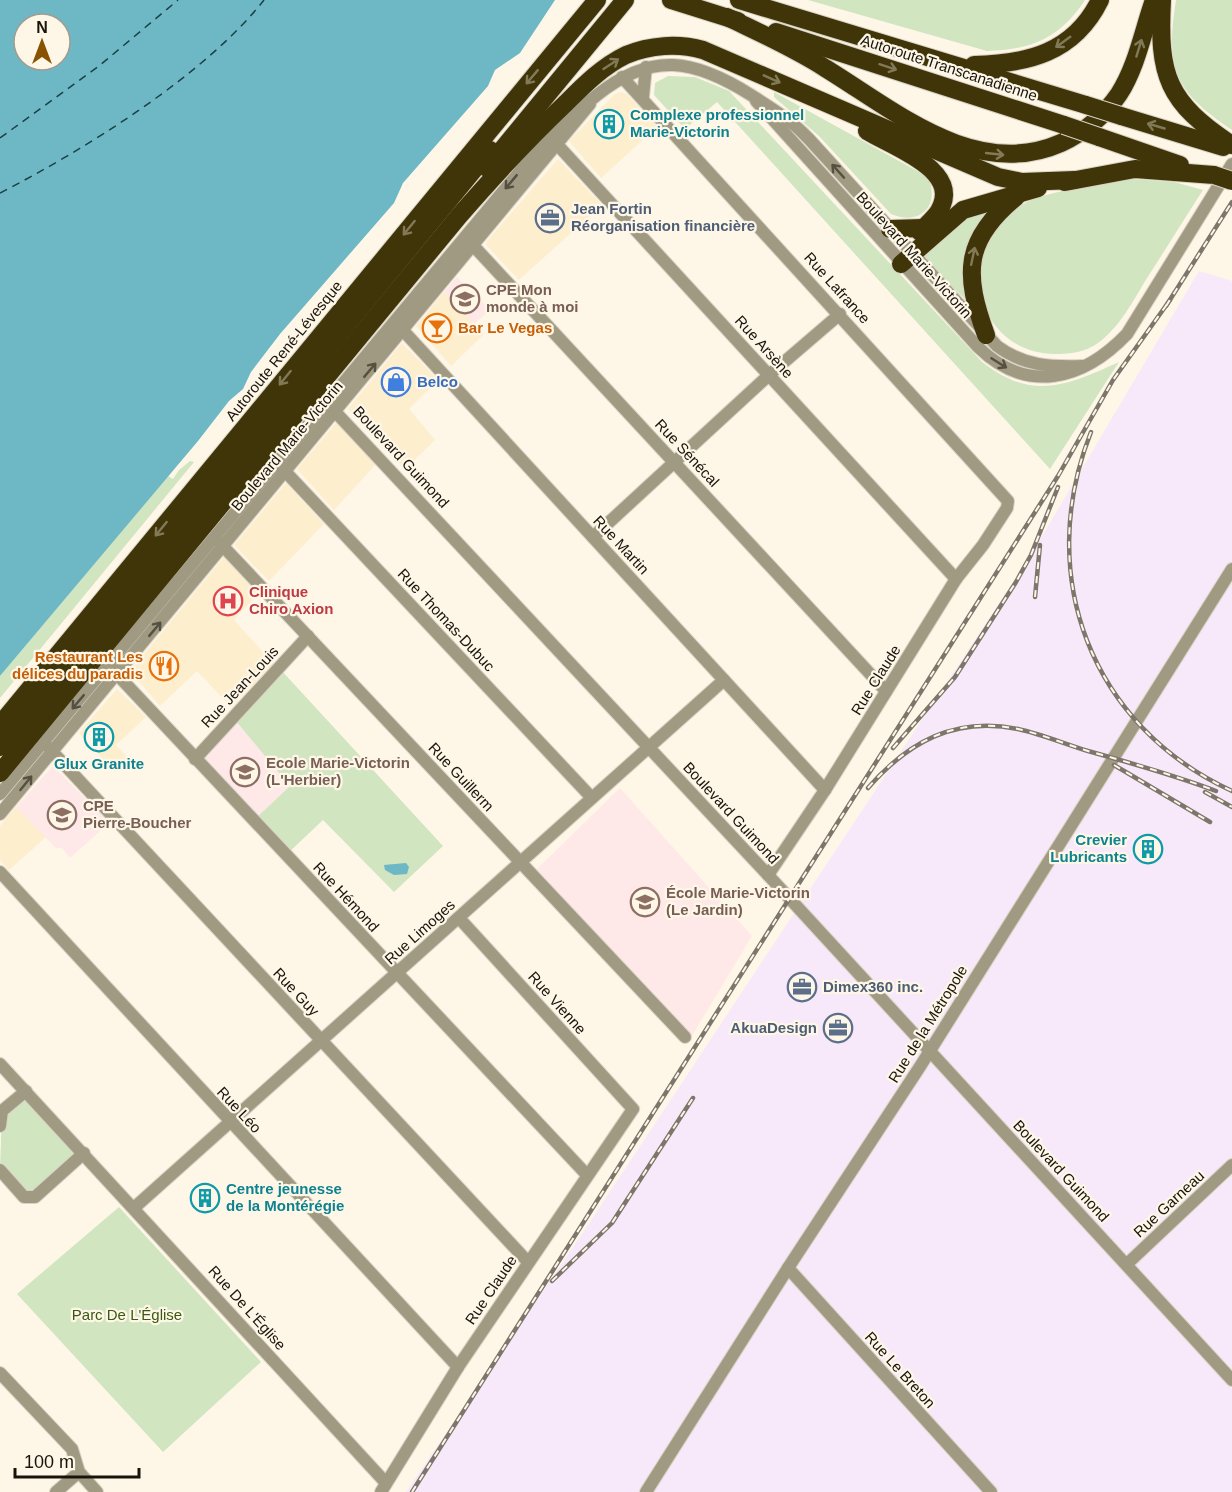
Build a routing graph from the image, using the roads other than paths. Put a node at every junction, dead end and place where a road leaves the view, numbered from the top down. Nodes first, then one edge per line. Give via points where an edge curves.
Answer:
1 (597, 0) edge
2 (613, 0) edge
3 (625, 0) edge
4 (671, 0) edge
5 (739, 0) edge
6 (1100, 0) edge
7 (1154, 0) edge
8 (1162, 0) edge
9 (727, 17) junction
10 (957, 66) junction
11 (646, 67) junction
12 (622, 77) junction
13 (752, 95) junction
14 (643, 97) junction
15 (815, 98) junction
16 (554, 141) junction
17 (1231, 152) edge
18 (1214, 175) junction
19 (1075, 180) junction
20 (1232, 181) edge
21 (1022, 192) junction
22 (923, 228) junction
23 (890, 229) junction
24 (470, 241) junction
25 (903, 255) junction
26 (840, 314) junction
27 (399, 326) junction
28 (986, 335) junction
29 (1082, 366) junction
30 (769, 375) junction
31 (332, 406) junction
32 (674, 462) junction
33 (282, 467) junction
34 (1008, 501) joint
35 (593, 537) junction
36 (219, 542) junction
37 (1232, 569) edge
38 (956, 579) junction
39 (308, 636) junction
40 (113, 670) junction
41 (724, 680) junction
42 (886, 691) junction
43 (0, 725) edge
44 (0, 747) edge
45 (48, 747) junction
46 (649, 747) junction
47 (195, 759) junction
48 (0, 761) edge
49 (0, 773) edge
50 (825, 790) junction
51 (0, 794) edge
52 (592, 798) junction
53 (0, 814) edge
54 (521, 862) junction
55 (0, 872) edge
56 (768, 875) junction
57 (459, 918) junction
58 (396, 973) junction
59 (685, 1037) dead end
60 (321, 1041) junction
61 (929, 1051) junction
62 (0, 1064) edge
63 (26, 1091) junction
64 (633, 1109) joint
65 (230, 1122) junction
66 (0, 1126) edge
67 (84, 1153) junction
68 (1232, 1165) edge
69 (0, 1170) edge
70 (587, 1175) junction
71 (135, 1207) junction
72 (528, 1262) junction
73 (1127, 1264) junction
74 (788, 1268) junction
75 (458, 1367) junction
76 (0, 1372) edge
77 (1232, 1380) edge
78 (79, 1472) junction
79 (383, 1488) edge
80 (56, 1492) edge
81 (97, 1492) edge
82 (646, 1492) edge
83 (991, 1492) edge

1 -> 43 highway, Autoroute René-Lévesque
2 - 44 highway, Autoroute René-Lévesque
3 - 48 highway
4 - 9 highway, Autoroute Transcanadienne
5 - 10 highway, Autoroute Transcanadienne
6 -> 10 highway via 1070,38 1038,57 1012,64
9 -> 7 highway via 824,67 949,141 982,152 1013,155 1065,141 1102,115 1128,79
8 - 17 highway via 1161,51 1173,90 1196,119
9 -> 18 highway, Autoroute Transcanadienne, bridge
17 -> 10 highway, Autoroute Transcanadienne, bridge
11 - 12 street, Boulevard Marie-Victorin
11 - 13 street, Boulevard Marie-Victorin via 693,67
11 - 14 street
12 - 14 street, Rue Lafrance
12 - 16 street, Boulevard Marie-Victorin via 596,96
23 -> 13 street, Boulevard Marie-Victorin via 795,124
13 - 25 street, Boulevard Marie-Victorin
14 - 26 street, Rue Lafrance
15 - 19 highway via 998,177 1022,182
15 - 22 highway via 935,172 943,199 939,211
49 -> 15 highway via 459,216 538,130 601,70 636,51 685,46 719,55
16 - 24 street, Boulevard Marie-Victorin
16 - 30 street, Rue Arsène
17 - 29 street, Boulevard Marie-Victorin via 1131,329 1110,350
18 - 19 highway via 1135,169
18 - 20 highway, bridge
19 - 21 highway
21 - 25 highway via 963,210
28 -> 21 highway via 971,290 973,254 988,224
22 - 23 highway
22 - 25 highway
23 - 25 street, Boulevard Marie-Victorin
24 - 27 street, Boulevard Marie-Victorin
24 - 32 street, Rue Sénécal
25 - 28 street, Boulevard Marie-Victorin
25 -> 29 street, Boulevard Marie-Victorin via 978,347 1001,365 1021,374 1050,378
26 - 30 street
26 - 34 street, Rue Lafrance
27 - 31 street, Boulevard Marie-Victorin
27 - 35 street, Rue Martin
28 - 29 street, Boulevard Marie-Victorin via 1008,354 1027,363
30 - 32 street
30 - 38 street, Rue Arsène
31 - 33 street, Boulevard Marie-Victorin
31 - 46 street, Boulevard Guimond
32 - 35 street
32 - 42 street, Rue Sénécal
33 - 36 street, Boulevard Marie-Victorin
33 - 52 street, Rue Thomas-Dubuc
34 - 38 street, Rue Claude via 983,545
35 - 41 street, Rue Martin
36 - 39 street, Rue Guillerm
36 - 40 street, Boulevard Marie-Victorin
37 - 61 street, Rue de la Métropole
38 - 42 street, Rue Claude
39 - 47 street, Rue Jean-Louis
39 - 54 street, Rue Guillerm
40 - 45 street, Boulevard Marie-Victorin
40 - 47 street, Rue Hémond
41 - 46 street, Rue Limoges
41 - 50 street, Rue Martin
42 - 50 street, Rue Claude
45 - 51 street, Boulevard Marie-Victorin
53 -> 45 street, Boulevard Marie-Victorin
45 - 60 street, Rue Guy
46 - 52 street, Rue Limoges
46 - 56 street, Boulevard Guimond
47 - 58 street, Rue Hémond
50 - 56 street, Rue Claude
52 - 54 street, Rue Limoges
54 - 57 street, Rue Limoges
54 - 59 street, Rue Guillerm
55 - 65 street, Rue Léo
56 - 61 street, Boulevard Guimond
57 - 58 street, Rue Limoges
57 - 64 street, Rue Vienne
58 - 60 street, Rue Limoges
58 - 70 street, Rue Hémond
60 - 65 street, Rue Limoges
60 - 72 street, Rue Guy
61 - 73 street, Boulevard Guimond
61 - 74 street, Rue de la Métropole
62 - 63 street, Rue De L'Église
63 - 66 street via 3,1111
63 - 67 street, Rue De L'Église
64 - 70 street, Rue Claude
65 - 71 street, Rue Limoges
65 - 75 street, Rue Léo
67 - 69 street via 35,1197 24,1197
67 - 71 street, Rue De L'Église
68 - 73 street, Rue Garneau
70 - 72 street, Rue Claude
71 - 79 street, Rue De L'Église
72 - 75 street, Rue Claude
73 - 77 street, Boulevard Guimond
74 - 82 street, Rue de la Métropole
74 - 83 street, Rue Le Breton
75 - 79 street, Rue Claude
76 - 78 street via 72,1449
78 - 80 street
78 - 81 street

